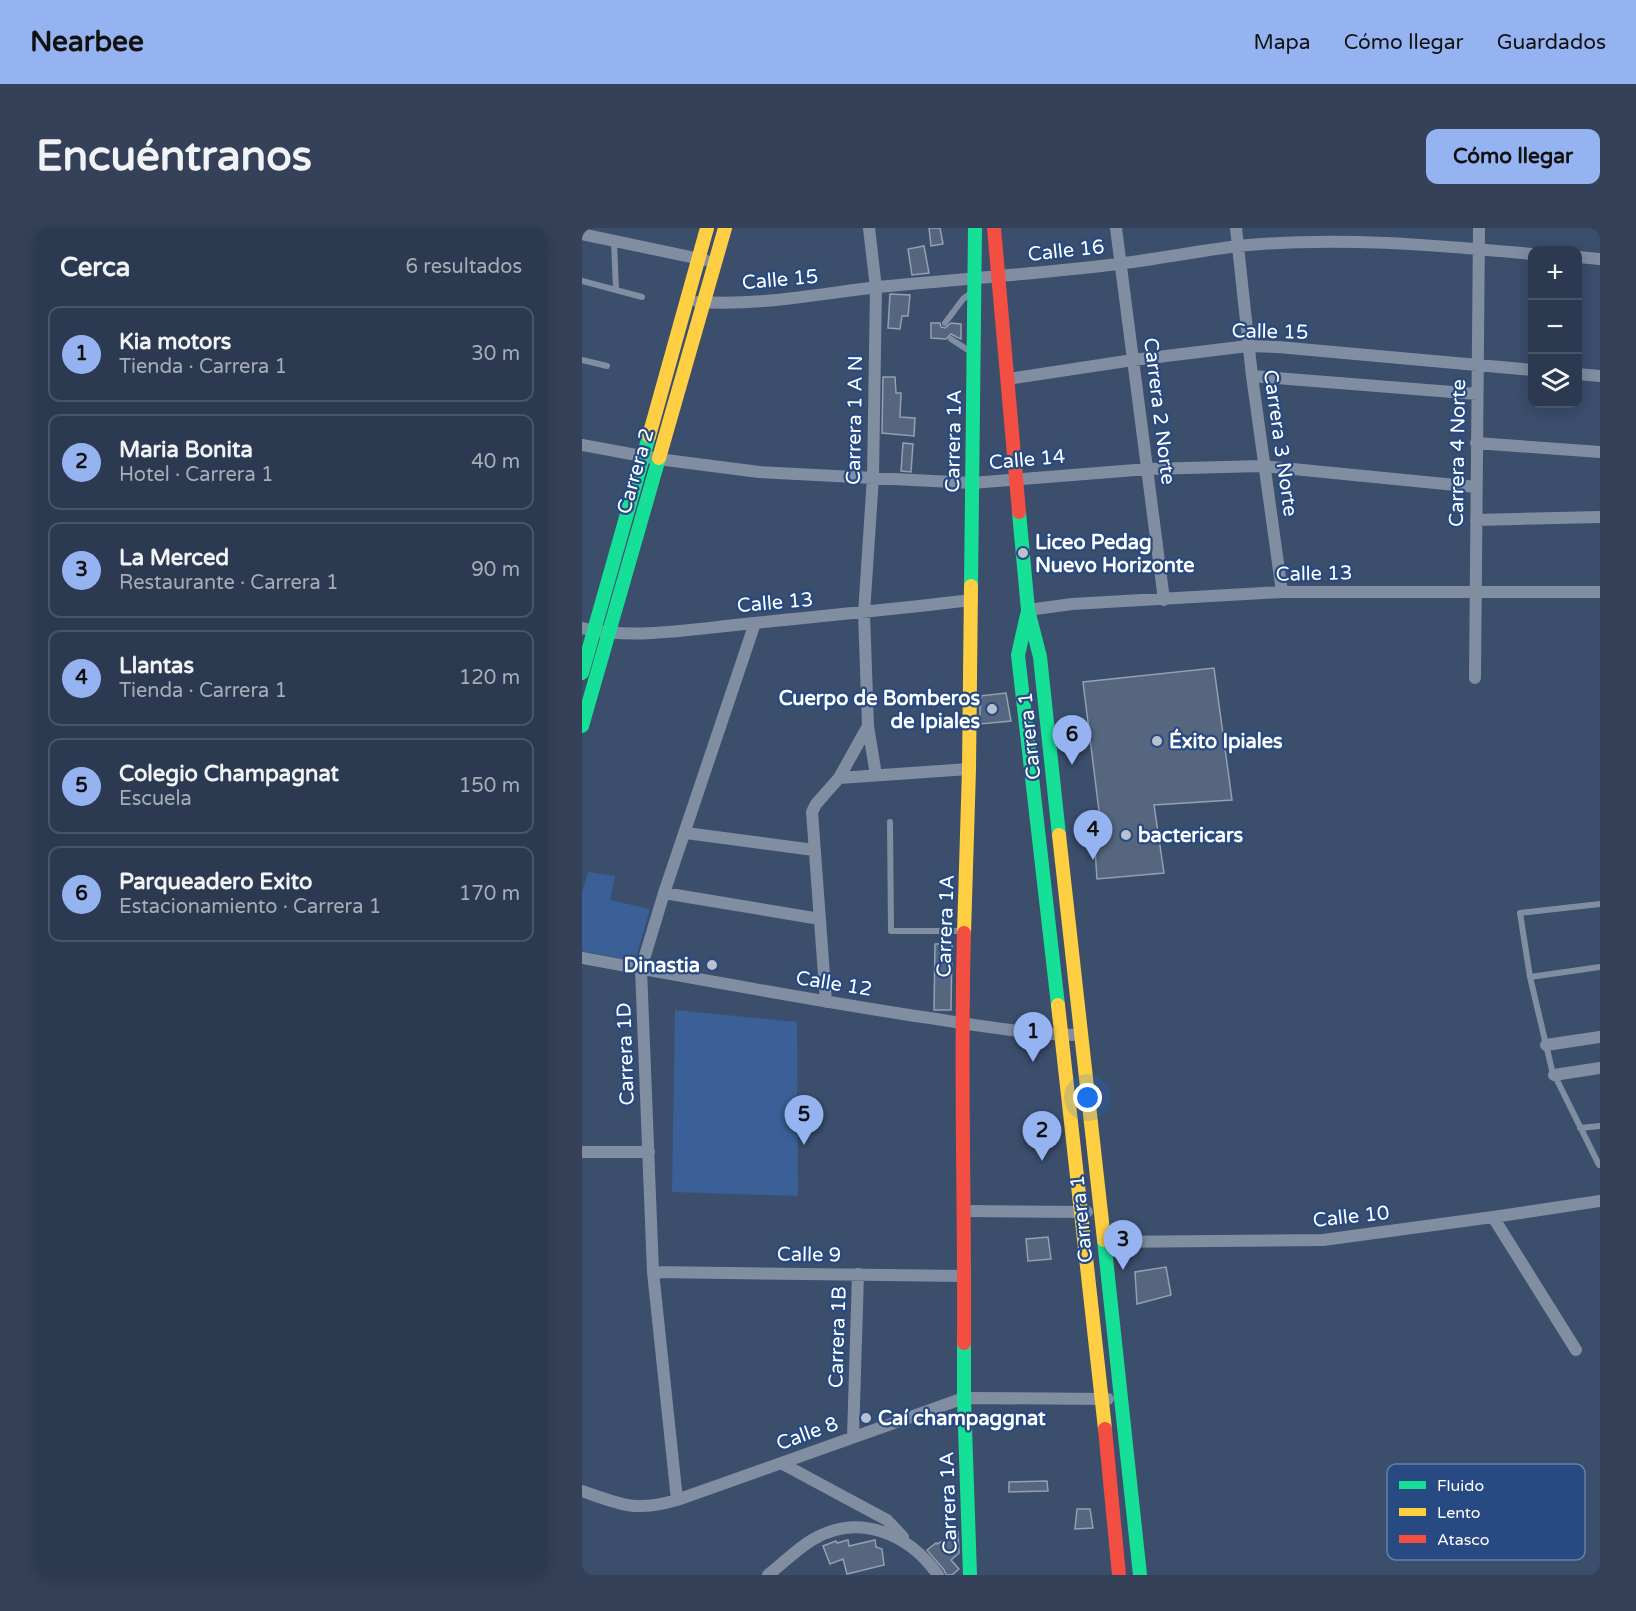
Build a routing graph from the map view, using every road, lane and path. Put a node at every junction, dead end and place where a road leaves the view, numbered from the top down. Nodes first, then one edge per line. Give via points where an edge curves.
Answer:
1 (707, 228) edge
2 (725, 228) edge
3 (869, 228) edge
4 (975, 228) edge
5 (994, 228) edge
6 (1116, 228) edge
7 (1236, 228) edge
8 (1479, 228) edge
9 (582, 234) edge
10 (614, 241) junction
11 (1238, 246) junction
12 (1479, 249) junction
13 (1528, 254) edge
14 (1582, 257) edge
15 (698, 258) junction
16 (1600, 259) edge
17 (715, 262) junction
18 (1120, 264) junction
19 (999, 278) junction
20 (582, 281) edge
21 (974, 285) junction
22 (876, 288) junction
23 (616, 290) junction
24 (642, 297) dead end
25 (687, 301) junction
26 (703, 302) junction
27 (945, 323) dead end
28 (951, 339) dead end
29 (1248, 346) junction
30 (974, 354) junction
31 (582, 360) edge
32 (1133, 360) junction
33 (1478, 365) junction
34 (607, 366) dead end
35 (1528, 370) edge
36 (1582, 374) edge
37 (1252, 376) junction
38 (1600, 376) edge
39 (1008, 379) junction
40 (1477, 393) junction
41 (1476, 443) junction
42 (582, 445) edge
43 (1600, 452) edge
44 (643, 457) junction
45 (658, 459) junction
46 (1263, 466) junction
47 (1148, 469) junction
48 (873, 477) junction
49 (1017, 479) junction
50 (972, 483) junction
51 (1476, 487) junction
52 (1600, 517) edge
53 (1476, 520) junction
54 (1475, 591) junction
55 (1282, 592) junction
56 (1600, 592) edge
57 (972, 600) junction
58 (1164, 600) junction
59 (1028, 610) junction
60 (864, 613) junction
61 (755, 623) junction
62 (595, 631) edge
63 (582, 673) edge
64 (1475, 678) dead end
65 (582, 726) edge
66 (868, 726) junction
67 (1051, 760) junction
68 (1030, 763) junction
69 (969, 769) junction
70 (876, 775) junction
71 (839, 778) junction
72 (890, 822) dead end
73 (686, 832) junction
74 (814, 850) junction
75 (664, 893) junction
76 (1600, 903) edge
77 (820, 919) junction
78 (964, 931) junction
79 (582, 958) edge
80 (1600, 967) edge
81 (641, 969) junction
82 (1530, 977) junction
83 (826, 1002) junction
84 (961, 1023) junction
85 (1061, 1035) junction
86 (1081, 1035) junction
87 (1600, 1037) edge
88 (1546, 1045) junction
89 (1600, 1068) edge
90 (1554, 1075) junction
91 (1600, 1126) edge
92 (1580, 1128) junction
93 (582, 1152) edge
94 (649, 1152) junction
95 (1599, 1165) edge
96 (1600, 1201) edge
97 (1100, 1210) junction
98 (965, 1211) junction
99 (1081, 1212) junction
100 (1493, 1217) junction
101 (1103, 1242) junction
102 (653, 1272) junction
103 (858, 1274) junction
104 (965, 1276) junction
105 (1576, 1350) dead end
106 (1120, 1397) junction
107 (964, 1398) junction
108 (1102, 1400) junction
109 (853, 1437) junction
110 (781, 1463) junction
111 (582, 1491) edge
112 (677, 1500) junction
113 (912, 1546) junction
114 (768, 1575) edge
115 (938, 1575) edge
116 (970, 1575) edge
117 (1119, 1575) edge
118 (1140, 1575) edge

1 - 15 main road, Carrera 2
2 - 17 main road, Carrera 2
3 - 22 street, Carrera 1 A N
4 - 21 main road
5 - 19 main road, Carrera 1
6 - 18 street, Carrera 2 Norte
7 - 11 street, Carrera 3 Norte
8 - 12 street, Carrera 4 Norte
9 - 10 street, Calle 15
10 - 15 street, Calle 15
10 - 23 lane
11 - 12 street, Calle 16 via 1314,241
11 - 18 street, Calle 16
11 - 29 street, Carrera 3 Norte
12 - 13 street, Calle 16
12 - 33 street, Carrera 4 Norte
14 - 16 street
15 - 17 street, Calle 15
15 - 25 main road, Carrera 2
17 - 26 main road, Carrera 2
18 - 19 street, Calle 16
18 - 32 street, Carrera 2 Norte
19 - 21 street, Calle 16
19 - 39 main road, Carrera 1
20 - 23 lane
21 - 22 street, Calle 15
21 - 27 lane
21 - 30 main road, Carrera 1A
22 - 26 street, Calle 15 via 764,303
22 - 48 street, Carrera 1 A N
23 - 24 lane
25 - 26 street, Calle 15
25 - 44 main road, Carrera 2
26 - 45 main road, Carrera 2
28 - 30 lane
29 - 32 street, Calle 15
29 - 33 street, Calle 15
29 - 37 street, Carrera 3 Norte
30 - 50 main road, Carrera 1A
31 - 34 lane
32 - 39 street, Calle 15
32 - 47 street, Carrera 2 Norte
33 - 35 street, Calle 15
33 - 40 street, Carrera 4 Norte
36 - 38 street
37 - 40 street
37 - 46 street, Carrera 3 Norte
39 - 49 main road, Carrera 1
40 - 41 street, Carrera 4 Norte
41 - 43 street
41 - 51 street, Carrera 4 Norte
42 - 44 street, Calle 14
44 - 45 street, Calle 14
44 - 62 main road, Carrera 2
45 - 48 street, Calle 14 via 759,472
45 - 62 main road, Carrera 2
46 - 47 street, Calle 14
46 - 51 street, Calle 14
46 - 55 street, Carrera 3 Norte
47 - 49 street, Calle 14
47 - 58 street, Carrera 2 Norte
48 - 50 street, Calle 14
48 - 60 street, Carrera 1 A N
49 - 50 street, Calle 14
49 - 59 main road, Carrera 1
50 - 57 main road, Carrera 1A
51 - 53 street, Carrera 4 Norte
52 - 53 street
53 - 54 street, Carrera 4 Norte
54 - 55 street, Calle 13
54 - 56 street, Calle 13
54 - 64 street, Carrera 4 Norte
55 - 58 street, Calle 13
57 - 60 street, Calle 13
57 - 69 main road, Carrera 1A
58 - 59 street, Calle 13
59 - 67 main road, Carrera 1 via 1040,657
59 - 68 main road, Carrera 1 via 1018,655
60 - 61 street, Calle 13
60 - 66 street, Carrera 1 A N
61 - 62 street, Calle 13 via 674,631
61 - 73 street, Carrera 1D
62 - 63 main road, Carrera 2
62 - 65 main road, Carrera 2
66 - 70 street, Carrera 1 A N
66 - 71 street
67 - 68 main road
67 - 86 main road, Carrera 1
68 - 85 main road, Carrera 1
69 - 70 street
69 - 78 main road, Carrera 1A
70 - 71 street
71 - 74 street via 812,812
72 - 78 lane via 891,931
73 - 74 street
73 - 75 street, Carrera 1D
74 - 77 street
75 - 77 street
75 - 81 street, Carrera 1D
76 - 82 lane via 1520,913
77 - 83 street
78 - 84 main road, Carrera 1A
79 - 81 street, Calle 12
80 - 82 lane
81 - 83 street, Calle 12
81 - 94 street, Carrera 1D
82 - 88 lane
83 - 84 street, Calle 12
84 - 85 street, Calle 12
84 - 98 main road, Carrera 1A
85 - 86 street, Calle 12
85 - 99 main road, Carrera 1
86 - 97 main road, Carrera 1
87 - 88 street
88 - 90 lane
89 - 90 street
90 - 92 lane
91 - 92 lane
92 - 95 lane
93 - 94 street
94 - 102 street, Carrera 1D
96 - 100 street, Calle 10
97 - 99 street
97 - 101 main road, Carrera 1
98 - 99 street
98 - 104 main road, Carrera 1A
99 - 108 main road, Carrera 1
100 - 101 street, Calle 10 via 1323,1240
100 - 105 street
101 - 106 main road, Carrera 1
102 - 103 street, Calle 9
102 - 112 street, Carrera 1D
103 - 104 street, Calle 9
103 - 109 street, Carrera 1B
104 - 107 main road, Carrera 1A
106 - 108 street, Calle 8
106 - 118 main road, Carrera 1
107 - 108 street, Calle 8
107 - 109 street, Calle 8
107 - 116 main road, Carrera 1A
108 - 117 main road, Carrera 1
109 - 110 street, Calle 8
110 - 112 street, Calle 8
110 - 113 street via 886,1520
111 - 112 street, Calle 8 via 623,1506 651,1507
113 - 114 street via 873,1529 835,1531 812,1540
113 - 115 street

